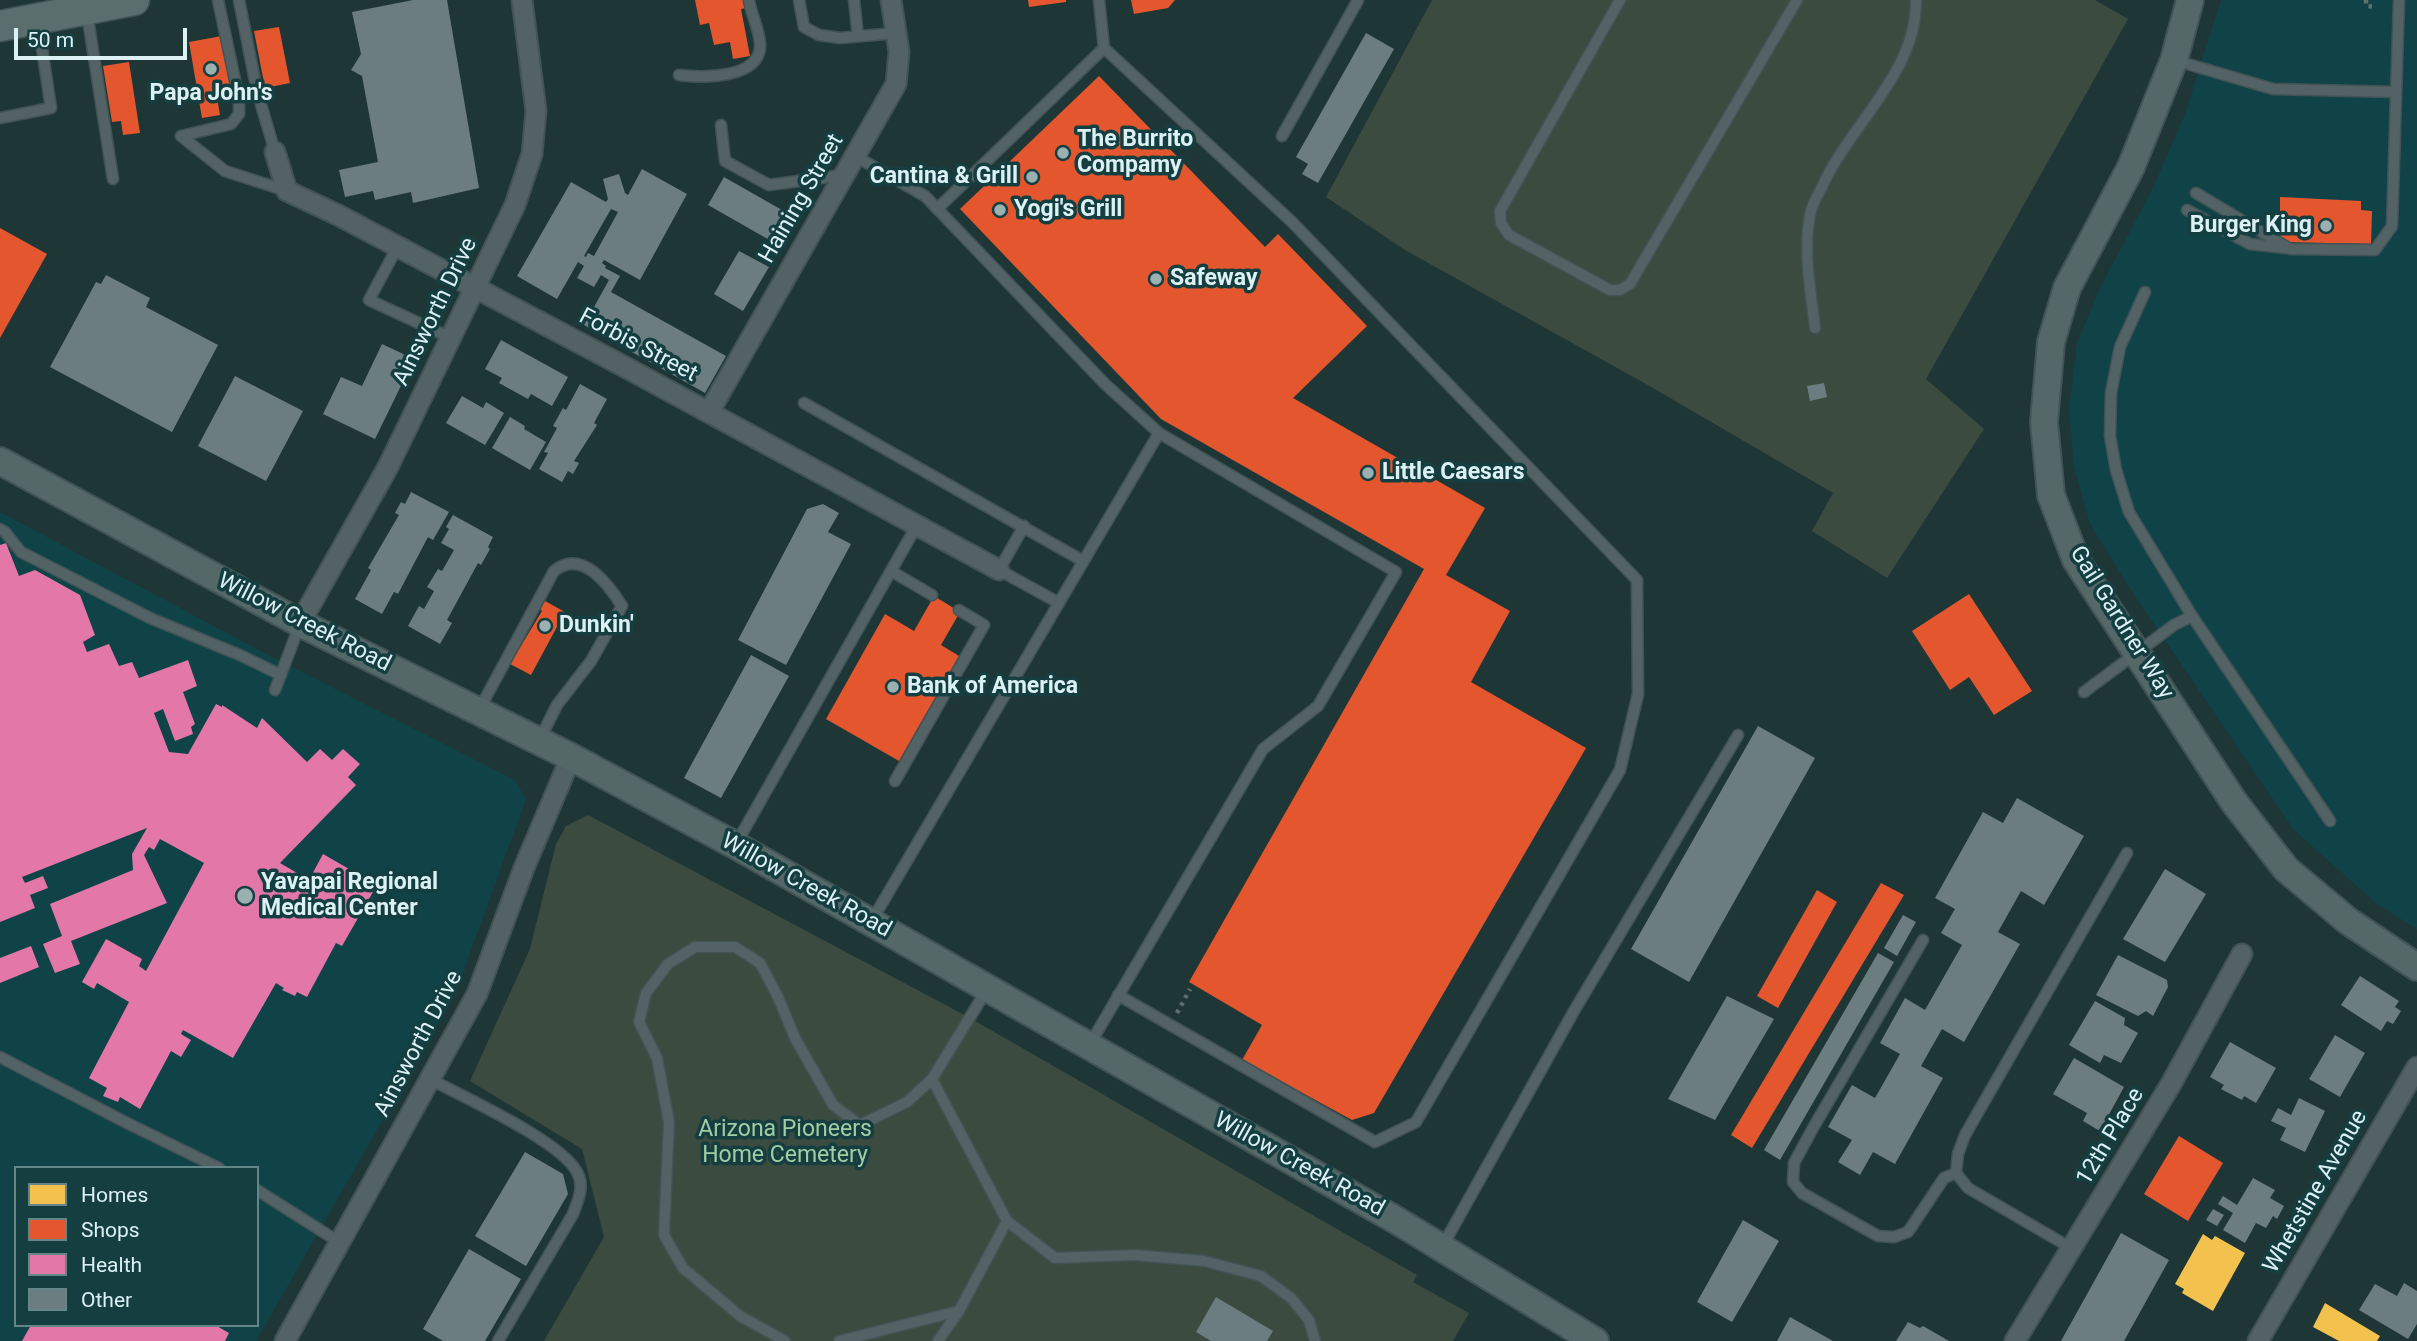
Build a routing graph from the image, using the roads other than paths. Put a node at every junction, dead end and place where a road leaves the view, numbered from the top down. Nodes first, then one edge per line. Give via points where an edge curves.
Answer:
1 (134, 0) edge
2 (218, 0) edge
3 (239, 0) edge
4 (522, 0) edge
5 (749, 0) edge
6 (799, 0) edge
7 (854, 0) edge
8 (891, 0) edge
9 (1099, 0) edge
10 (1358, 0) edge
11 (1620, 0) edge
12 (1797, 0) edge
13 (1916, 0) edge
14 (2190, 0) edge
15 (2399, 0) edge
16 (86, 9) junction
17 (38, 18) junction
18 (0, 26) edge
19 (896, 33) junction
20 (858, 36) junction
21 (1104, 48) junction
22 (2174, 60) junction
23 (679, 75) dead end
24 (2396, 92) junction
25 (0, 118) edge
26 (721, 125) dead end
27 (1282, 136) dead end
28 (275, 152) joint
29 (855, 156) junction
30 (844, 175) junction
31 (113, 179) dead end
32 (287, 191) junction
33 (2196, 192) dead end
34 (937, 209) junction
35 (2187, 210) dead end
36 (398, 246) junction
37 (2290, 249) junction
38 (475, 287) junction
39 (2146, 292) dead end
40 (1815, 328) dead end
41 (451, 338) junction
42 (804, 404) dead end
43 (709, 412) junction
44 (1159, 433) junction
45 (0, 461) edge
46 (917, 525) junction
47 (1024, 526) junction
48 (0, 529) edge
49 (1083, 561) junction
50 (999, 570) junction
51 (891, 571) junction
52 (932, 595) dead end
53 (1059, 603) junction
54 (959, 610) dead end
55 (2192, 616) junction
56 (300, 623) junction
57 (2137, 651) junction
58 (281, 675) junction
59 (275, 690) dead end
60 (2084, 692) dead end
61 (478, 711) junction
62 (1738, 735) dead end
63 (538, 741) junction
64 (571, 757) junction
65 (895, 781) dead end
66 (2330, 821) dead end
67 (735, 845) junction
68 (2127, 853) dead end
69 (871, 923) junction
70 (1923, 940) dead end
71 (2242, 954) dead end
72 (2417, 967) edge
73 (987, 988) junction
74 (1118, 995) junction
75 (1088, 1046) junction
76 (0, 1058) edge
77 (2417, 1067) edge
78 (430, 1079) junction
79 (932, 1079) junction
80 (215, 1166) edge
81 (1956, 1173) junction
82 (259, 1191) edge
83 (1007, 1221) junction
84 (339, 1242) junction
85 (1441, 1247) junction
86 (2071, 1248) junction
87 (959, 1311) junction
88 (285, 1341) edge
89 (498, 1341) edge
90 (785, 1341) edge
91 (839, 1341) edge
92 (938, 1341) edge
93 (1315, 1341) edge
94 (1595, 1341) edge
95 (2015, 1341) edge
96 (2258, 1341) edge

1 - 16 main road
2 - 32 lane via 239,114 231,124 181,136 225,171
3 - 28 lane
4 - 38 street, Ainsworth Drive via 536,111 532,155 515,205
5 - 23 lane via 761,44 748,69 703,78
6 - 20 lane via 804,26 811,31 829,37
7 - 20 lane
8 - 19 street, Haining Street
9 - 21 lane
10 - 27 lane
11 - 12 lane via 1500,211 1509,235 1610,290 1630,284
13 - 40 lane via 1916,20 1903,60 1830,167 1811,211 1807,262
14 - 22 main road, Gail Gardner Way
15 - 24 lane
16 - 17 main road
16 - 31 lane
17 - 18 main road
17 - 25 lane via 51,108
19 - 20 lane
19 - 29 street, Haining Street via 896,84
21 - 34 lane
21 - 74 lane via 1292,222 1637,580 1638,694 1620,770 1416,1122 1374,1142
22 - 24 lane via 2273,89
22 - 57 main road, Gail Gardner Way via 2131,167 2067,288 2051,342 2044,422 2051,495 2076,560
24 - 37 lane via 2392,226 2375,250
26 - 30 lane via 725,161 769,185
28 - 32 street
29 - 30 street, Haining Street
29 - 34 lane via 925,196
30 - 43 street, Haining Street
32 - 36 street, Forbis Street
33 - 37 lane
34 - 44 lane via 1105,384
35 - 37 lane via 2250,244
36 - 38 street, Forbis Street
36 - 41 lane via 369,300
38 - 41 street, Ainsworth Drive
38 - 43 street, Forbis Street
39 - 55 lane via 2120,347 2111,393 2110,436 2130,512
41 - 56 street, Ainsworth Drive via 388,467
42 - 47 lane
43 - 46 street, Forbis Street
44 - 49 lane
44 - 74 lane via 1396,572 1318,706 1263,748
45 - 56 main road, Willow Creek Road
46 - 50 street, Forbis Street
46 - 51 lane
47 - 49 lane
47 - 50 lane
48 - 58 lane via 21,552 149,618
49 - 53 lane
50 - 53 lane
51 - 52 lane
51 - 67 lane
53 - 69 lane
54 - 65 lane via 984,625
55 - 57 lane
55 - 66 lane
56 - 58 lane
56 - 61 main road, Willow Creek Road
57 - 60 lane
57 - 72 main road, Gail Gardner Way via 2234,802 2286,869 2348,921
58 - 59 lane
61 - 63 main road, Willow Creek Road
61 - 63 lane via 554,571 578,564 607,583 622,606
62 - 85 lane
63 - 64 main road, Willow Creek Road
64 - 67 main road, Willow Creek Road
64 - 78 street, Ainsworth Drive via 477,994
67 - 69 main road, Willow Creek Road
68 - 81 lane via 1965,1135
69 - 73 main road, Willow Creek Road
70 - 81 lane via 1794,1163 1793,1182 1802,1193 1878,1236 1894,1237 1908,1232 1944,1178
71 - 86 street, 12th Place via 2171,1084
73 - 75 main road, Willow Creek Road
73 - 79 lane
74 - 75 lane
75 - 85 main road, Willow Creek Road
76 - 80 lane
77 - 96 street, Whetstine Avenue
78 - 84 street, Ainsworth Drive
78 - 89 lane via 536,1136 562,1154 578,1173 582,1191 573,1214
79 - 83 lane
79 - 90 lane via 907,1102 860,1125 832,1105 760,963 735,947 695,947 668,964 646,993 639,1022 657,1058 669,1122 664,1235 683,1268 740,1316
81 - 86 lane via 1969,1188
82 - 84 lane
83 - 87 lane
83 - 93 lane via 1055,1258 1134,1255 1205,1261 1261,1276 1291,1298 1308,1320
84 - 88 street, Ainsworth Drive
85 - 94 main road, Willow Creek Road
86 - 95 street, 12th Place
87 - 91 lane
87 - 92 lane

